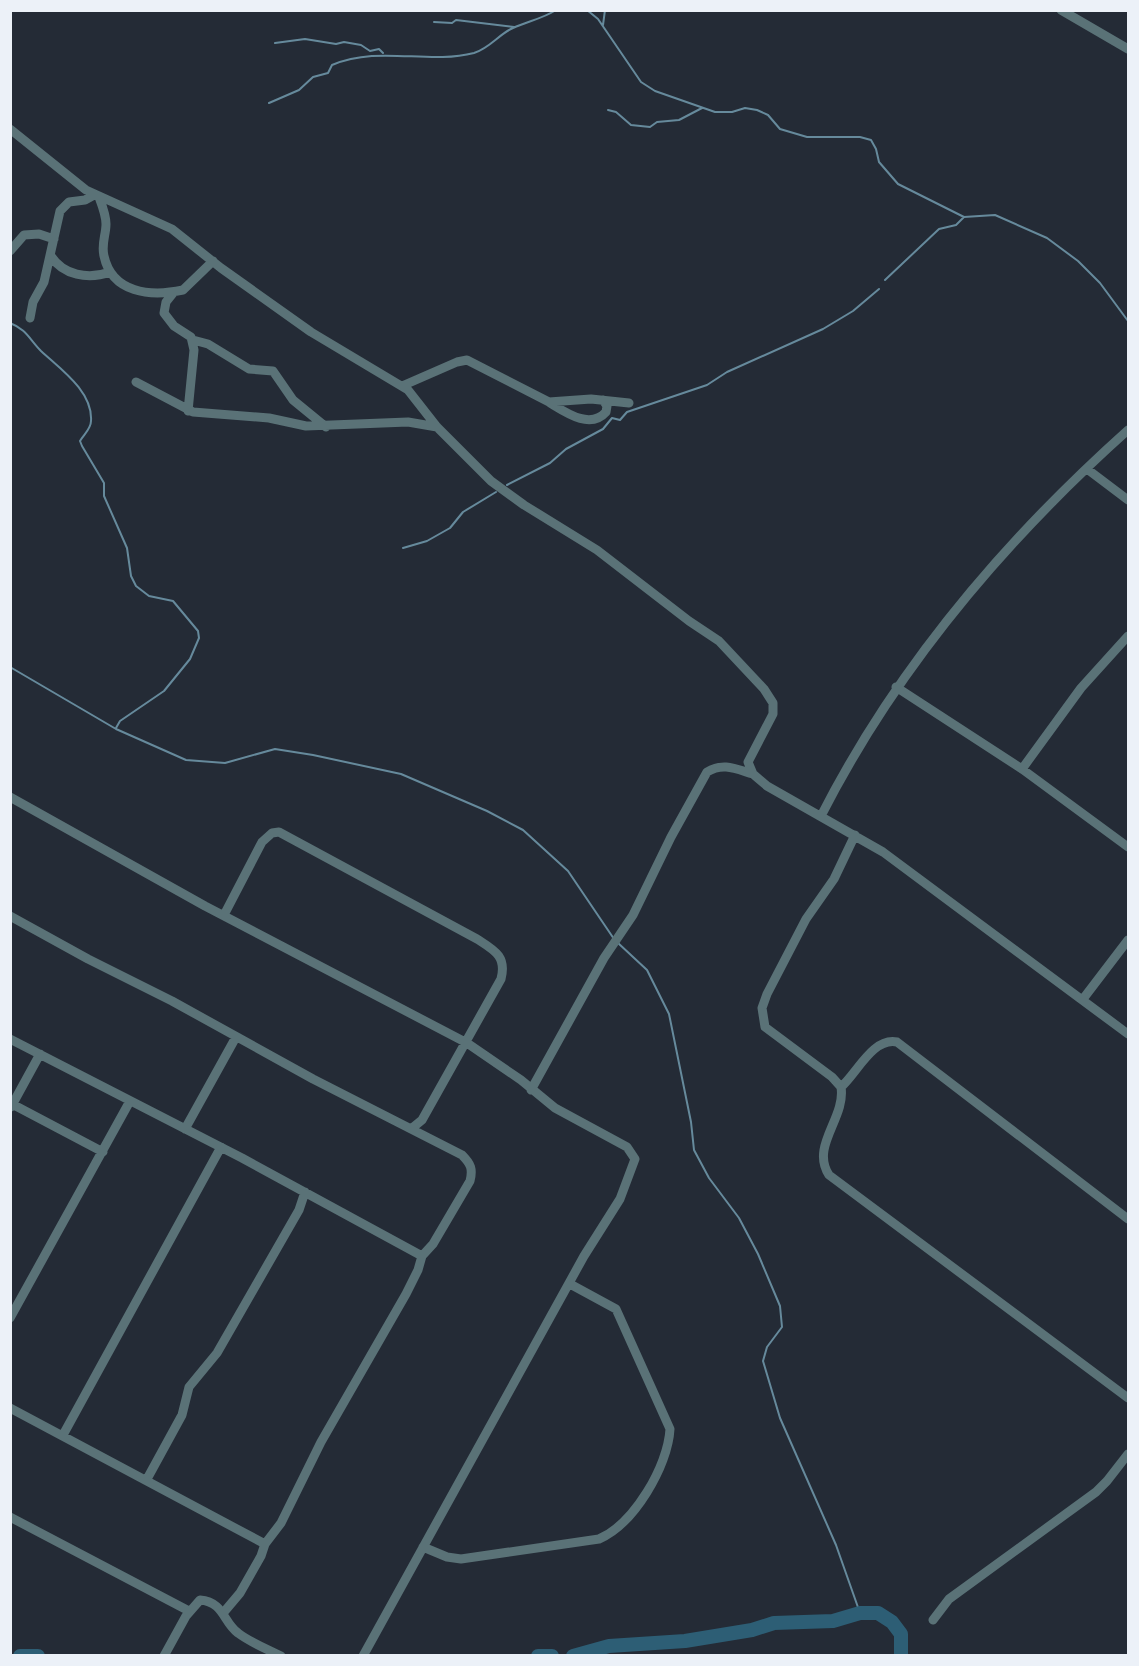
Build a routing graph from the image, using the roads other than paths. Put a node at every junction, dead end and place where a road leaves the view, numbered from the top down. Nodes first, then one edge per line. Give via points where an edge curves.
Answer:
1 (1061, 10) edge
2 (1128, 49) edge
3 (10, 129) edge
4 (96, 196) junction
5 (54, 239) junction
6 (10, 251) edge
7 (51, 256) junction
8 (213, 261) junction
9 (110, 272) junction
10 (174, 292) junction
11 (30, 318) dead end
12 (193, 339) junction
13 (136, 382) dead end
14 (402, 386) junction
15 (603, 400) junction
16 (549, 402) junction
17 (629, 403) dead end
18 (188, 411) junction
19 (326, 427) junction
20 (437, 427) junction
21 (1128, 430) edge
22 (1087, 469) junction
23 (1128, 500) edge
24 (1128, 636) edge
25 (896, 687) junction
26 (1022, 769) junction
27 (753, 774) junction
28 (10, 797) edge
29 (821, 816) junction
30 (855, 835) junction
31 (1128, 846) edge
32 (224, 915) junction
33 (10, 916) edge
34 (1128, 940) edge
35 (1083, 999) junction
36 (1128, 1034) edge
37 (236, 1037) junction
38 (10, 1039) edge
39 (467, 1043) junction
40 (40, 1054) junction
41 (841, 1087) junction
42 (531, 1090) junction
43 (130, 1101) junction
44 (11, 1106) edge
45 (185, 1129) junction
46 (411, 1129) junction
47 (221, 1147) junction
48 (103, 1152) junction
49 (305, 1192) junction
50 (1128, 1219) edge
51 (422, 1256) junction
52 (570, 1284) junction
53 (10, 1318) edge
54 (1128, 1398) edge
55 (10, 1408) edge
56 (63, 1435) junction
57 (1128, 1454) edge
58 (147, 1479) junction
59 (10, 1517) edge
60 (265, 1544) junction
61 (423, 1547) junction
62 (189, 1611) junction
63 (224, 1612) junction
64 (933, 1620) dead end
65 (164, 1656) edge
66 (281, 1656) edge
67 (363, 1656) edge

1 - 2 street
3 - 4 street
4 - 5 street via 64,206 57,217
4 - 8 street via 161,223
4 - 9 street via 106,224 104,256
5 - 6 street via 24,235
5 - 7 street
7 - 9 street via 59,268 69,273 94,276
7 - 11 street
8 - 10 street via 183,290
8 - 14 street via 311,332
9 - 10 street via 115,280 134,291
10 - 12 street via 164,313 174,326
12 - 18 street
12 - 19 street via 249,369 273,371 293,400
13 - 18 street
14 - 16 street via 467,360
14 - 20 street
15 - 16 street
15 - 16 street via 606,412 594,419 574,416
15 - 17 street
18 - 19 street
19 - 20 street via 408,422
20 - 27 street via 499,487 605,556 728,648 773,703 773,714 748,762
21 - 22 street
22 - 23 street
22 - 25 street via 1014,542 936,633
24 - 26 street via 1081,688
25 - 26 street
25 - 29 street via 852,754
26 - 31 street
27 - 29 street
27 - 42 street via 726,766 707,772 636,909 604,958
28 - 32 street
29 - 30 street
30 - 35 street
30 - 41 street via 834,879 797,934 762,1008 765,1027
32 - 39 street
32 - 39 street via 266,836 279,832 311,848 477,939 501,957 501,979
33 - 37 street
34 - 35 street
35 - 36 street
37 - 45 street
37 - 46 street
38 - 40 street
39 - 42 street
39 - 46 street via 422,1120
40 - 43 street
40 - 44 street
41 - 50 street via 879,1045 897,1042
41 - 54 street via 840,1108 823,1154 828,1175
42 - 52 street via 555,1108 627,1147 635,1159 620,1199
43 - 45 street
43 - 48 street
44 - 48 street
45 - 47 street
46 - 51 street via 462,1155 473,1172 433,1244
47 - 49 street
47 - 56 street
48 - 53 street
49 - 51 street
49 - 58 street via 299,1210 217,1353 189,1387 182,1415
51 - 60 street via 406,1294 321,1442 281,1523
52 - 61 street
52 - 61 street via 616,1309 670,1429 669,1444 637,1509 618,1529 599,1539 461,1559
55 - 56 street
56 - 58 street
57 - 64 street via 1096,1492 949,1599
58 - 60 street
59 - 62 street
60 - 63 street via 240,1593
61 - 67 street
62 - 63 street via 200,1600
62 - 65 street
63 - 66 street via 240,1635

